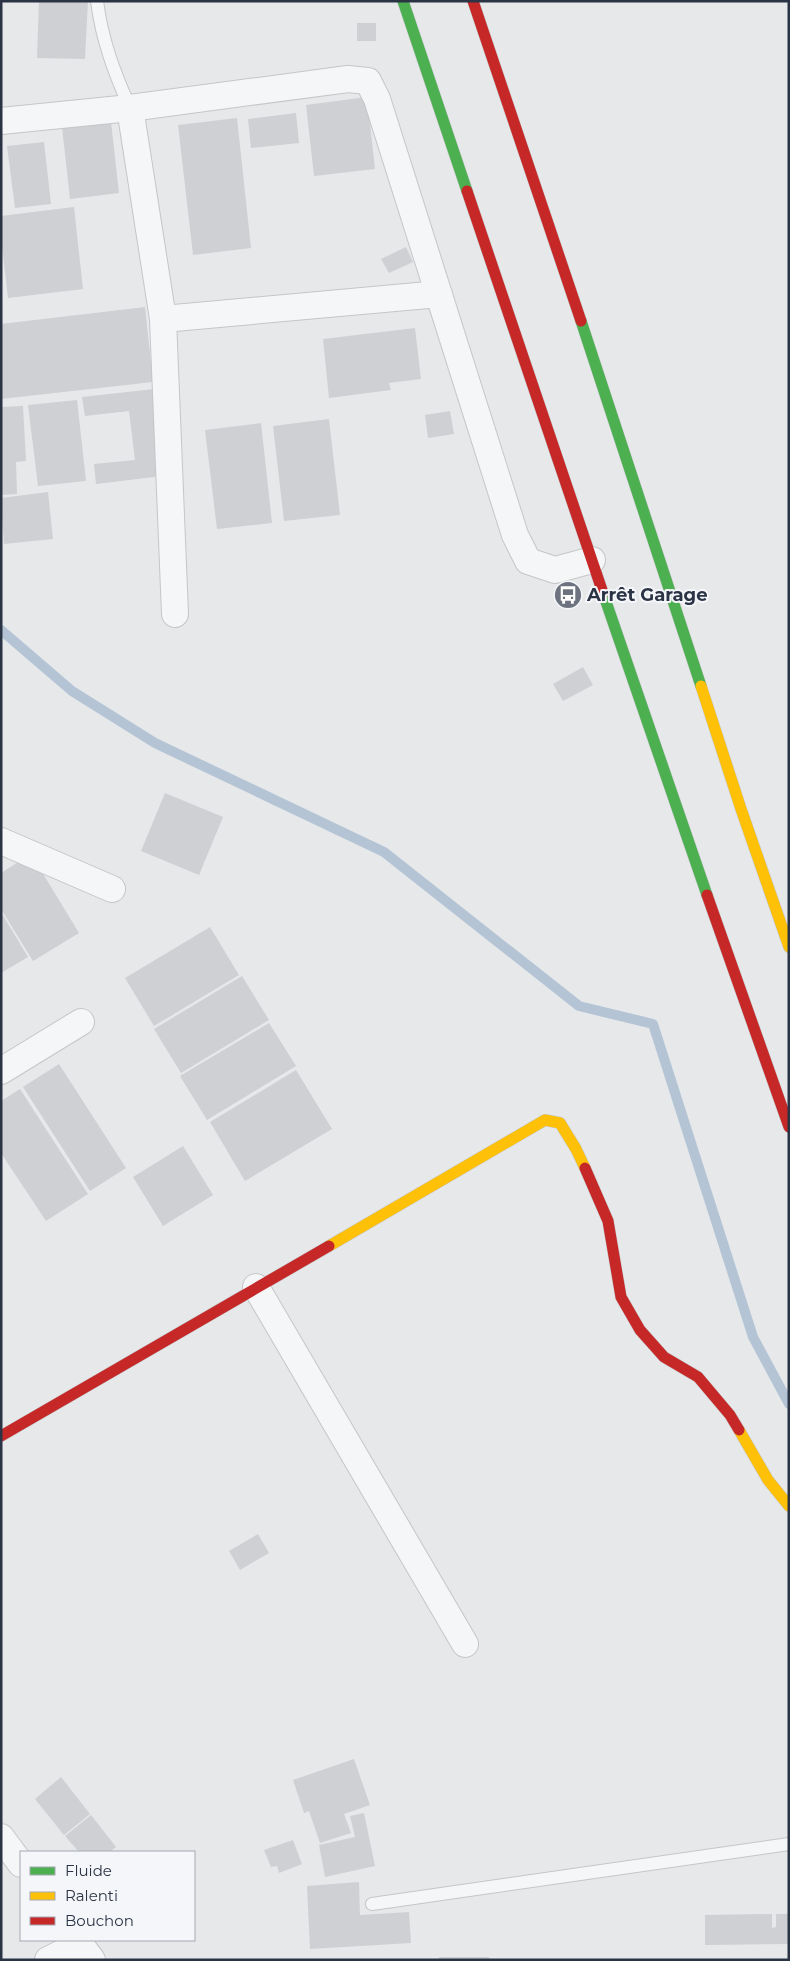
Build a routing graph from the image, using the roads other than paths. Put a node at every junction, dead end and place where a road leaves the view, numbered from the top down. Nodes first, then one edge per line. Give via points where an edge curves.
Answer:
1 (97, 1) edge
2 (403, 1) edge
3 (473, 1) edge
4 (130, 108) junction
5 (1, 120) edge
6 (438, 294) junction
7 (163, 319) junction
8 (592, 560) junction
9 (174, 614) dead end
10 (1, 841) edge
11 (112, 889) dead end
12 (789, 947) edge
13 (82, 1022) dead end
14 (1, 1071) edge
15 (789, 1127) edge
16 (256, 1287) junction
17 (1, 1436) edge
18 (789, 1506) edge
19 (465, 1644) dead end
20 (1, 1837) edge
21 (789, 1844) edge
22 (20, 1863) edge
23 (372, 1904) dead end
24 (83, 1948) edge
25 (48, 1960) edge

1 - 4 lane via 101,30
2 - 8 main road
3 - 12 main road
4 - 5 street
4 - 6 street via 348,79 368,81 377,99
4 - 7 street
6 - 7 street
6 - 8 street via 515,535 528,561 555,570
7 - 9 street
8 - 15 main road
10 - 11 street
13 - 14 street
16 - 17 main road
16 - 18 main road via 526,1130 545,1120 560,1123 576,1149 608,1221 621,1297 640,1330 664,1357 698,1377 730,1415 768,1480
16 - 19 street
20 - 22 street
21 - 23 lane
24 - 25 street

